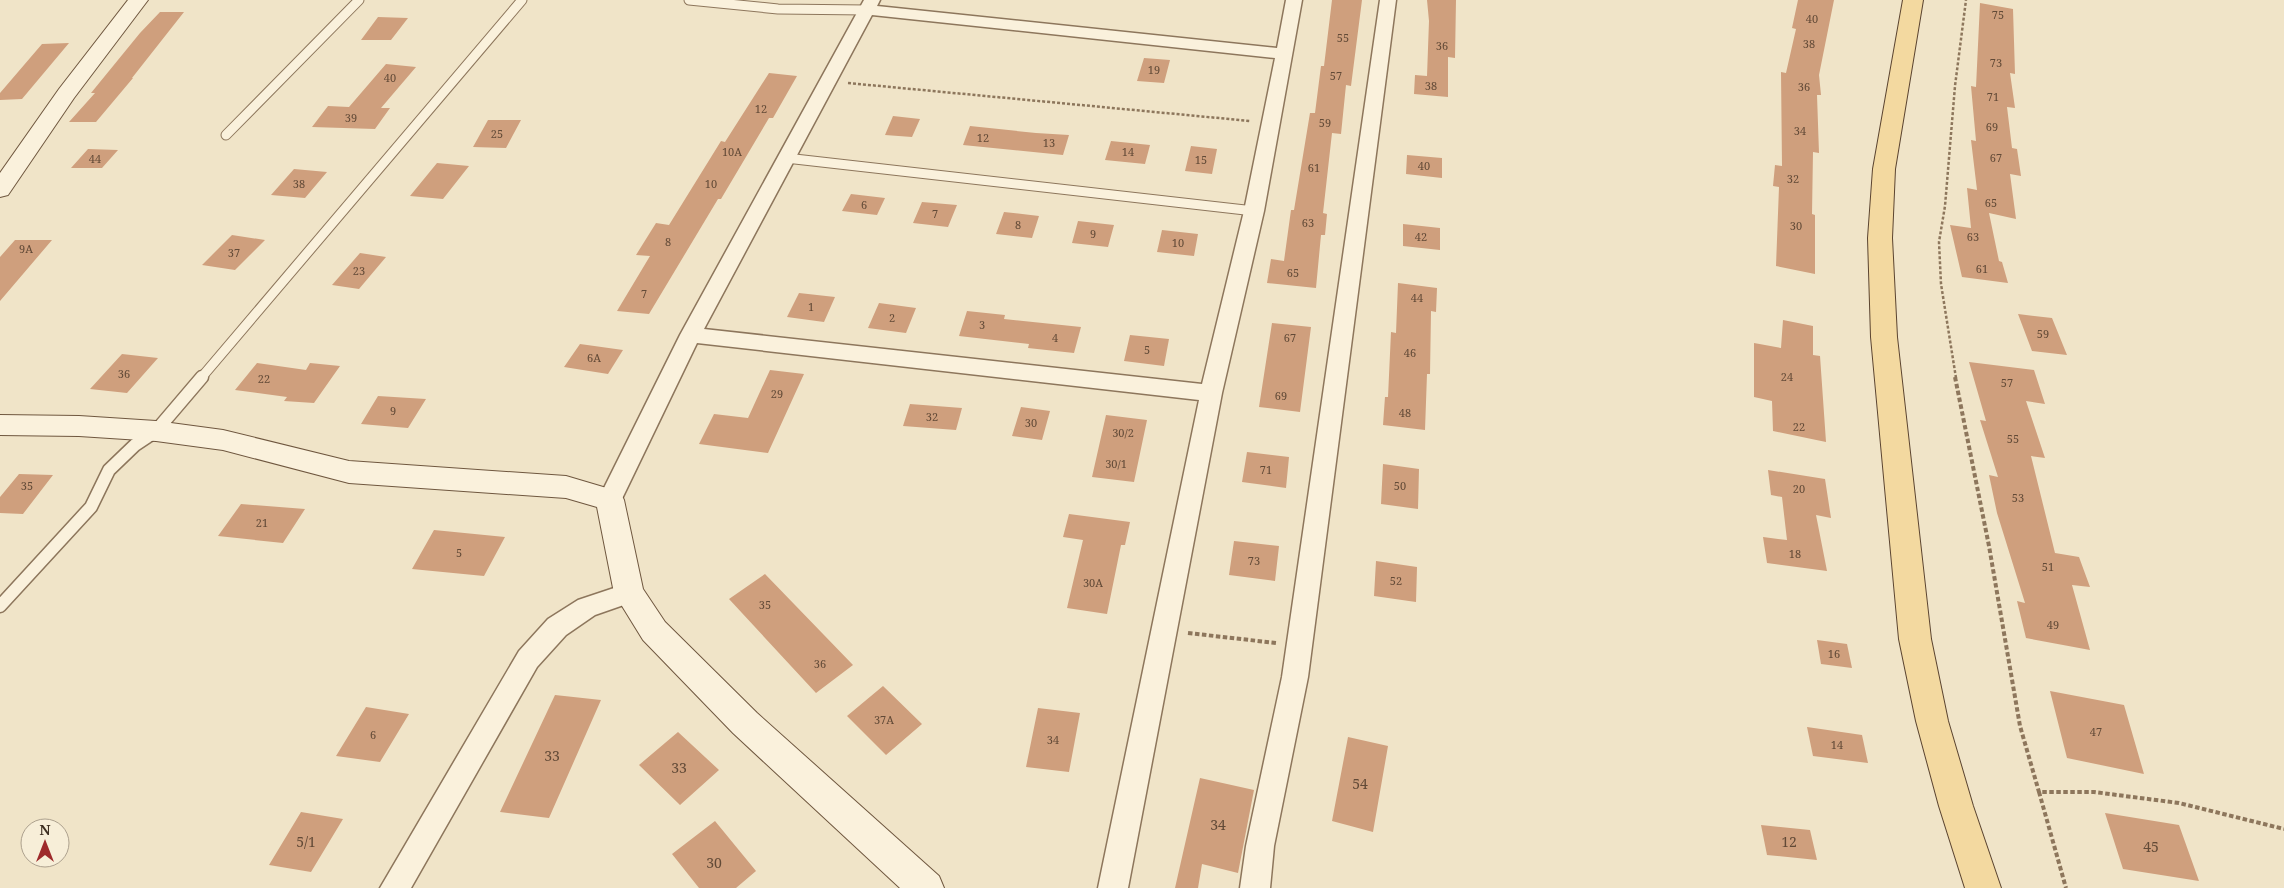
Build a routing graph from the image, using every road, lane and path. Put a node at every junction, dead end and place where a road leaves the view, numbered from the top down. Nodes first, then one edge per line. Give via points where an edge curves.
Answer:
1 (138, 0) edge
2 (359, 0) edge
3 (522, 0) edge
4 (690, 0) edge
5 (1294, 0) edge
6 (1388, 0) edge
7 (1913, 0) edge
8 (1966, 0) edge
9 (869, 5) edge
10 (1284, 54) junction
11 (827, 81) junction
12 (1270, 124) junction
13 (226, 135) dead end
14 (786, 158) junction
15 (0, 190) edge
16 (1254, 210) junction
17 (690, 335) junction
18 (1211, 393) junction
19 (0, 425) edge
20 (156, 431) junction
21 (610, 500) junction
22 (629, 593) junction
23 (0, 606) edge
24 (1165, 630) junction
25 (1299, 646) junction
26 (2039, 792) junction
27 (2284, 828) edge
28 (395, 888) edge
29 (926, 888) edge
30 (1113, 888) edge
31 (1255, 888) edge
32 (1983, 888) edge
33 (2066, 888) edge

1 - 15 street via 36,134
2 - 13 lane
3 - 20 lane
4 - 9 lane via 832,12
5 - 10 street
6 - 25 street
7 - 32 main road via 1884,169 1880,238 1885,346 1915,639 1932,721
8 - 26 path via 1939,242 1941,284 2020,726
9 - 10 street
9 - 11 street
10 - 12 street
11 - 12 path
11 - 14 street
12 - 16 street
14 - 16 lane
14 - 17 street
16 - 18 street
17 - 18 street
17 - 21 street
18 - 24 street
19 - 20 street
20 - 21 street via 223,440 349,472 566,487
20 - 23 lane via 128,451 110,470 90,507
21 - 22 street
22 - 28 street via 579,612 557,627 528,658
22 - 29 street via 654,631 745,723
24 - 25 path
24 - 30 street
25 - 31 street via 1260,846
26 - 27 path via 2094,792 2179,803
26 - 33 path

